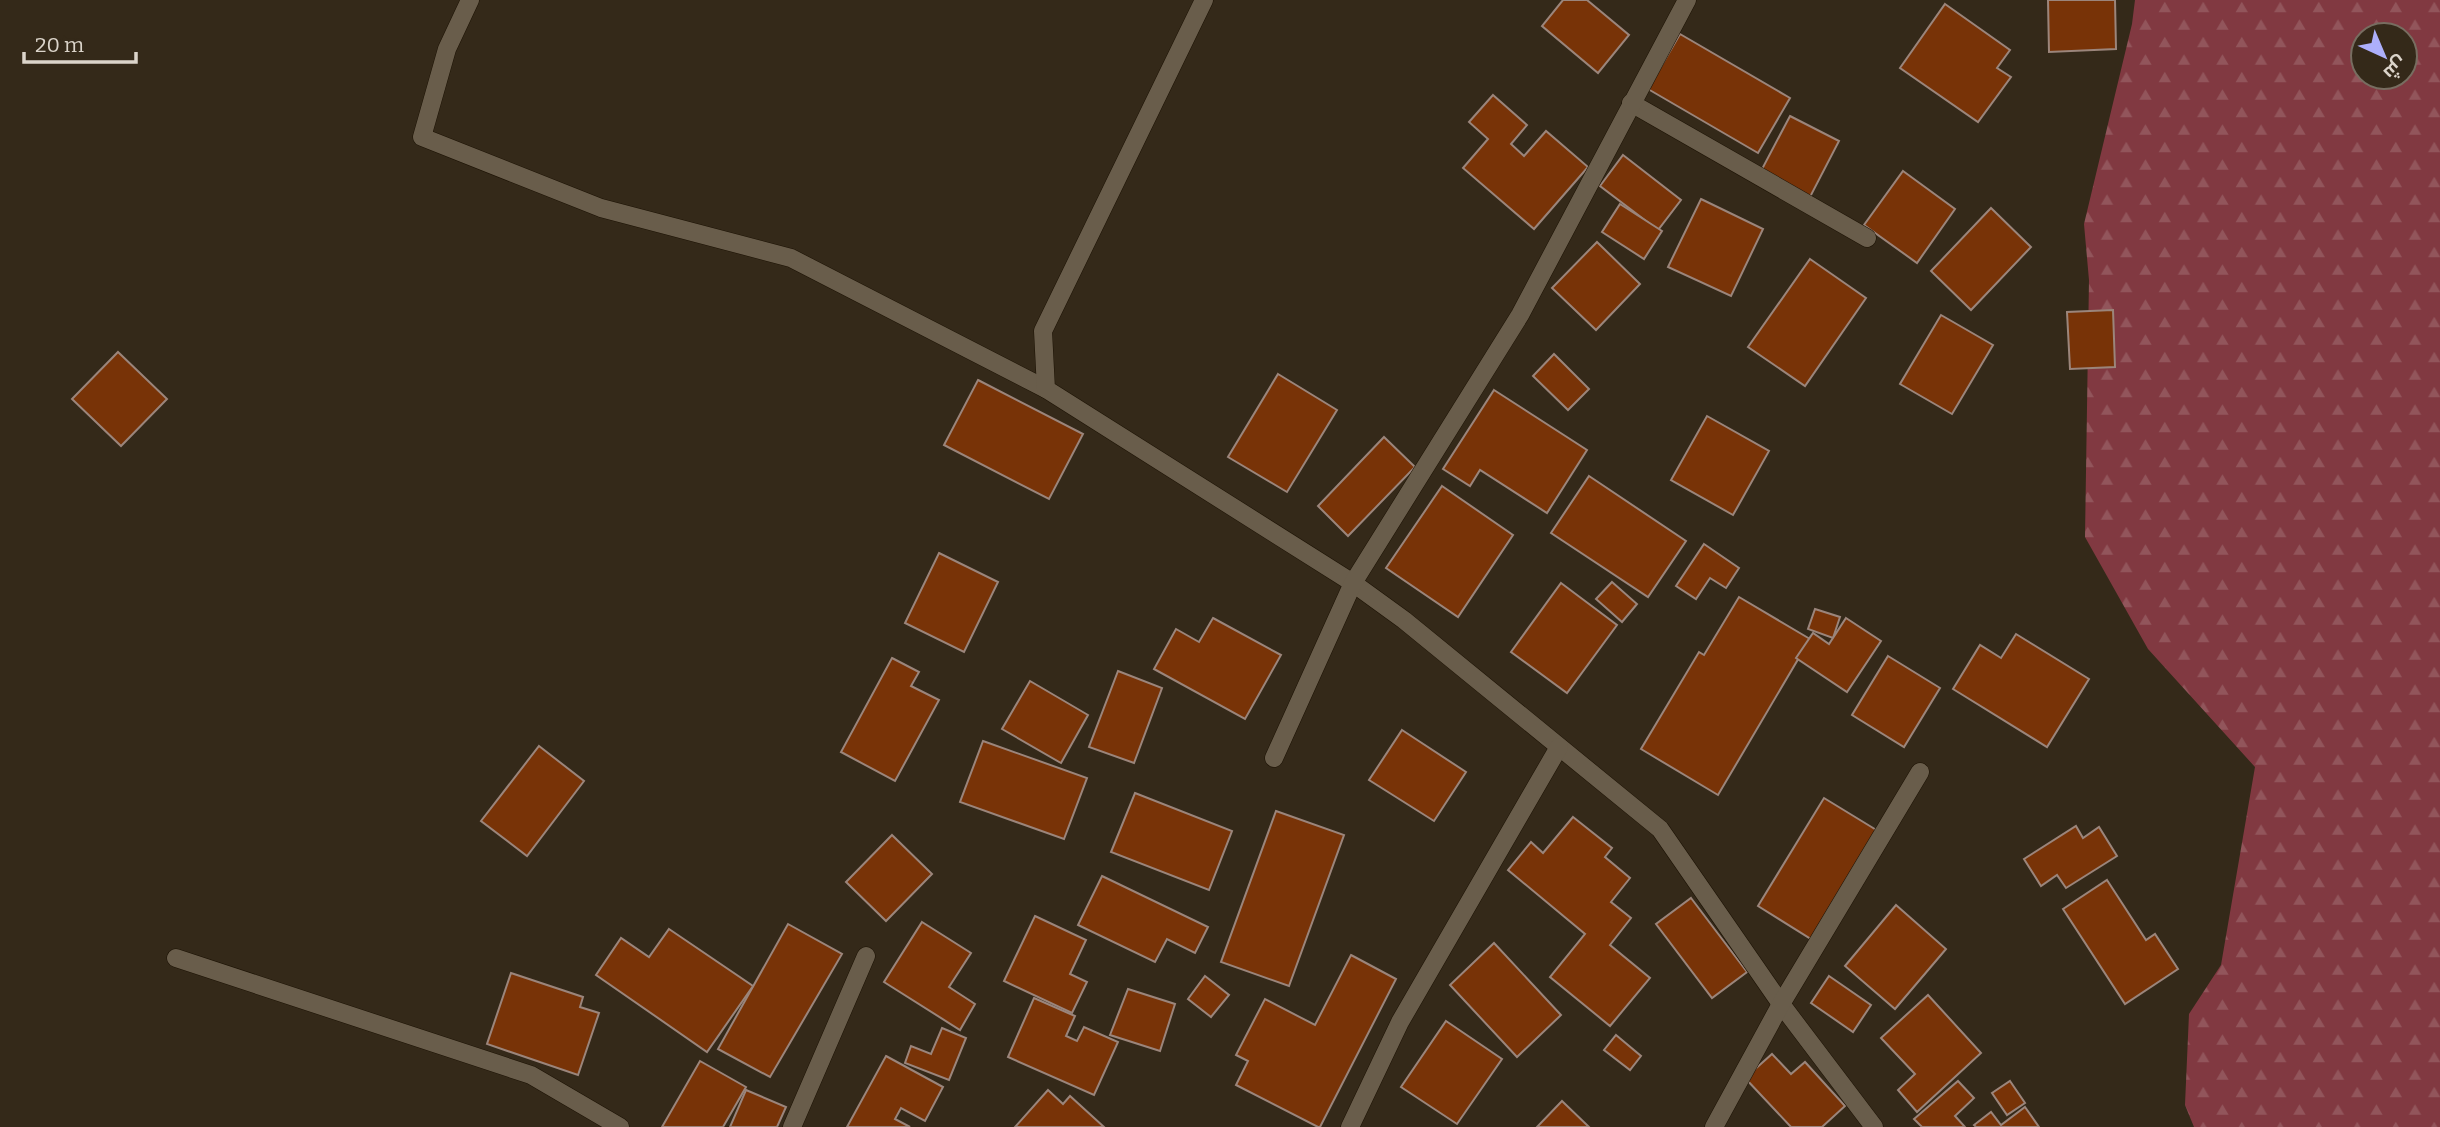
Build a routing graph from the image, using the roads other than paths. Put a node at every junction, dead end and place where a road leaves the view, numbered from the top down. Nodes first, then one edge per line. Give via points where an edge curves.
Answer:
1 (470, 0) edge
2 (1204, 0) edge
3 (1687, 0) edge
4 (1631, 103) junction
5 (1867, 238) dead end
6 (1046, 389) junction
7 (1353, 583) junction
8 (1559, 747) junction
9 (1274, 758) dead end
10 (1920, 772) dead end
11 (866, 956) dead end
12 (176, 958) dead end
13 (1781, 1004) junction
14 (620, 1127) edge
15 (792, 1127) edge
16 (1350, 1127) edge
17 (1714, 1127) edge
18 (1874, 1127) edge

1 - 6 street via 447,50 422,137 601,208 790,258
2 - 6 street via 1043,331
3 - 4 street
4 - 5 street
4 - 7 street via 1520,315
6 - 7 street
7 - 8 street
7 - 9 street
8 - 13 street via 1660,830
8 - 16 street via 1400,1022
10 - 13 street
11 - 15 street
12 - 14 street via 531,1075
13 - 17 street
13 - 18 street

